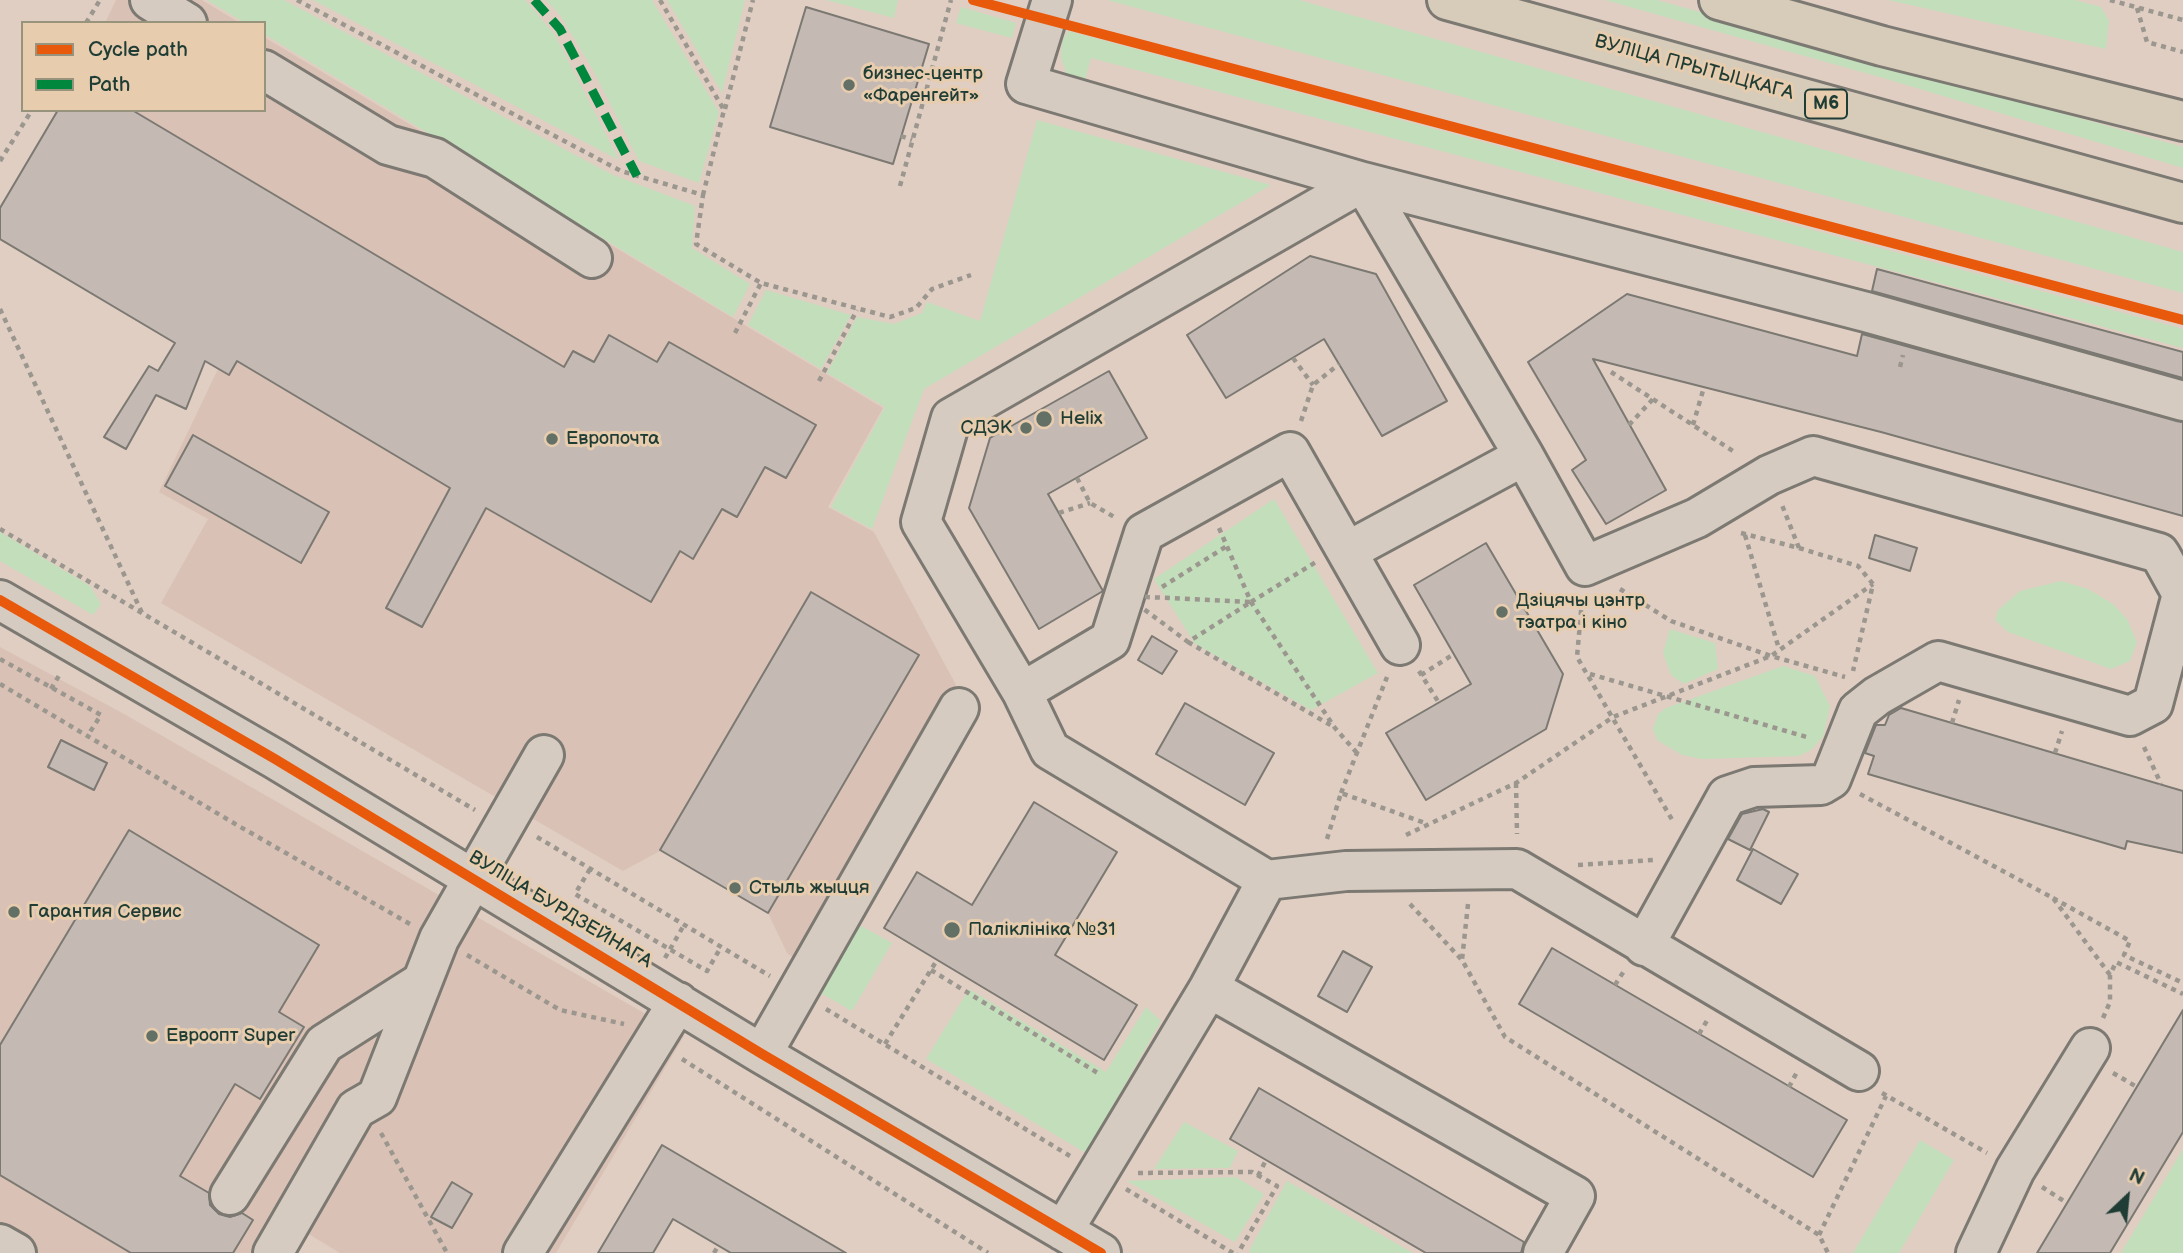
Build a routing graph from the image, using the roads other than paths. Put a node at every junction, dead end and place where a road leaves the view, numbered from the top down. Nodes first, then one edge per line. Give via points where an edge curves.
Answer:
1 (150, 0) edge
2 (1447, 0) edge
3 (1719, 0) edge
4 (1050, 10) edge
5 (184, 21) edge
6 (266, 71) edge
7 (2183, 121) edge
8 (1363, 181) junction
9 (2183, 203) edge
10 (592, 258) dead end
11 (2183, 401) edge
12 (1524, 456) junction
13 (1346, 548) junction
14 (0, 600) edge
15 (1411, 660) road end
16 (1022, 692) junction
17 (959, 708) dead end
18 (544, 755) dead end
19 (474, 879) junction
20 (1267, 880) junction
21 (1644, 946) junction
22 (420, 983) junction
23 (1209, 988) junction
24 (678, 1002) junction
25 (2090, 1048) road end
26 (762, 1054) junction
27 (1859, 1071) dead end
28 (230, 1195) dead end
29 (1063, 1231) junction
30 (0, 1244) edge
31 (16, 1253) edge
32 (273, 1253) edge
33 (523, 1253) edge
34 (1101, 1253) edge
35 (1543, 1253) edge
36 (1976, 1253) edge

1 - 5 street
2 - 9 main road, ВУЛІЦА ПРЫТЫЦКАГА / М6
3 - 7 main road
4 - 8 street via 1027,84
6 - 10 street via 388,145 435,158
8 - 11 street via 1877,315
8 - 12 street
8 - 16 street via 951,418 921,522
12 - 13 street
12 - 21 street via 1585,566 1697,518 1769,475 1813,456 2159,553 2182,594 2153,704 2130,716 1938,661 1877,696 1858,711 1837,763 1821,785 1754,786 1727,796
13 - 15 street
13 - 16 street via 1290,452 1144,533 1136,596 1110,640
14 - 19 street, ВУЛІЦА БУРДЗЕЙНАГА
16 - 20 street via 1050,750
17 - 26 street
18 - 19 street
19 - 22 street
19 - 24 street, ВУЛІЦА БУРДЗЕЙНАГА
20 - 21 street via 1317,873 1517,869
20 - 23 street
21 - 27 street
22 - 28 street via 324,1044
22 - 32 street via 377,1097 356,1109
23 - 29 street
23 - 35 street via 1575,1196
24 - 26 street, ВУЛІЦА БУРДЗЕЙНАГА
24 - 33 street via 639,1033
25 - 36 street via 2015,1170
26 - 29 street, ВУЛІЦА БУРДЗЕЙНАГА
29 - 34 street, ВУЛІЦА БУРДЗЕЙНАГА
30 - 31 street

